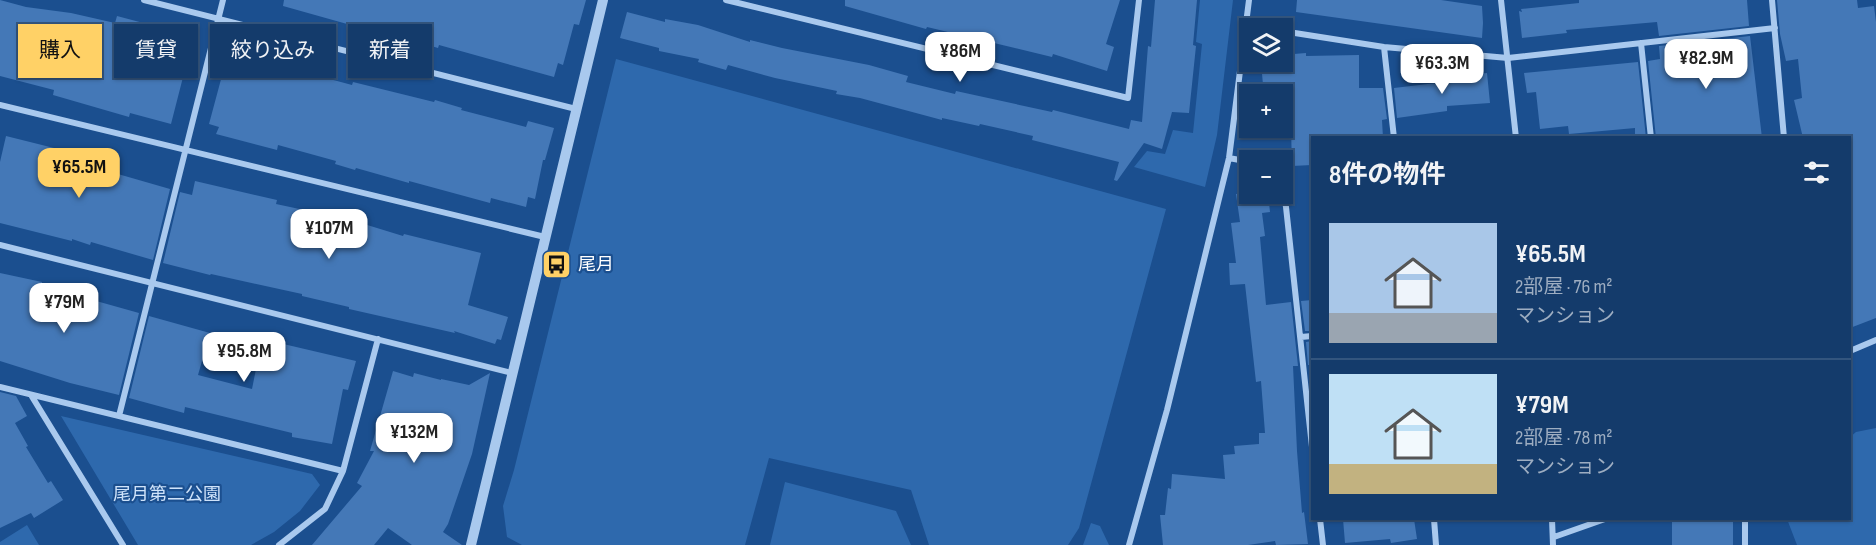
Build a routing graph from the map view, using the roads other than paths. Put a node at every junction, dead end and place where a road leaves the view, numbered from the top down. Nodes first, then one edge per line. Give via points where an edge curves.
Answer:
1 (144, 0) edge
2 (223, 0) edge
3 (603, 0) edge
4 (726, 0) edge
5 (1139, 0) edge
6 (1249, 0) edge
7 (1501, 0) edge
8 (1772, 0) edge
9 (1247, 18) edge
10 (218, 19) junction
11 (1775, 28) junction
12 (1293, 33) edge
13 (1641, 43) junction
14 (1384, 47) junction
15 (1508, 58) junction
16 (1240, 72) edge
17 (0, 105) edge
18 (576, 109) junction
19 (1394, 136) edge
20 (1516, 136) edge
21 (1651, 136) edge
22 (1784, 136) edge
23 (185, 150) junction
24 (1229, 158) junction
25 (1239, 160) edge
26 (1284, 204) edge
27 (545, 237) junction
28 (0, 245) edge
29 (152, 283) junction
30 (1311, 336) edge
31 (1301, 337) junction
32 (378, 339) junction
33 (1876, 340) edge
34 (1851, 351) edge
35 (513, 373) junction
36 (0, 387) edge
37 (31, 395) junction
38 (119, 416) junction
39 (1311, 437) edge
40 (343, 471) junction
41 (1320, 520) edge
42 (1434, 520) edge
43 (1552, 520) edge
44 (1602, 520) edge
45 (1745, 520) edge
46 (1554, 537) junction
47 (471, 544) edge
48 (123, 545) edge
49 (279, 545) edge
50 (1129, 545) edge
51 (1323, 545) edge
52 (1436, 545) edge
53 (1553, 545) edge
54 (1745, 545) edge

1 - 10 street
2 - 10 street
3 - 18 street
4 - 5 street via 1128,98
6 - 9 street
7 - 15 street
8 - 11 street
10 - 18 street
10 - 23 street
11 - 13 street
11 - 22 street
12 - 14 street
13 - 15 street
13 - 21 street
14 - 15 street
14 - 19 street
15 - 20 street
16 - 24 street
17 - 23 street
18 - 27 street
23 - 27 street
23 - 29 street
24 - 25 street
24 - 50 street via 1167,410
26 - 31 street
27 - 35 street
28 - 29 street
29 - 32 street
29 - 38 street
30 - 31 street
31 - 39 street
32 - 35 street
32 - 40 street
33 - 34 street
35 - 47 street
36 - 37 street
37 - 38 street
37 - 48 street
38 - 40 street
40 - 49 street via 325,509
41 - 51 street
42 - 52 street
43 - 46 street
44 - 46 street
45 - 54 street
46 - 53 street

